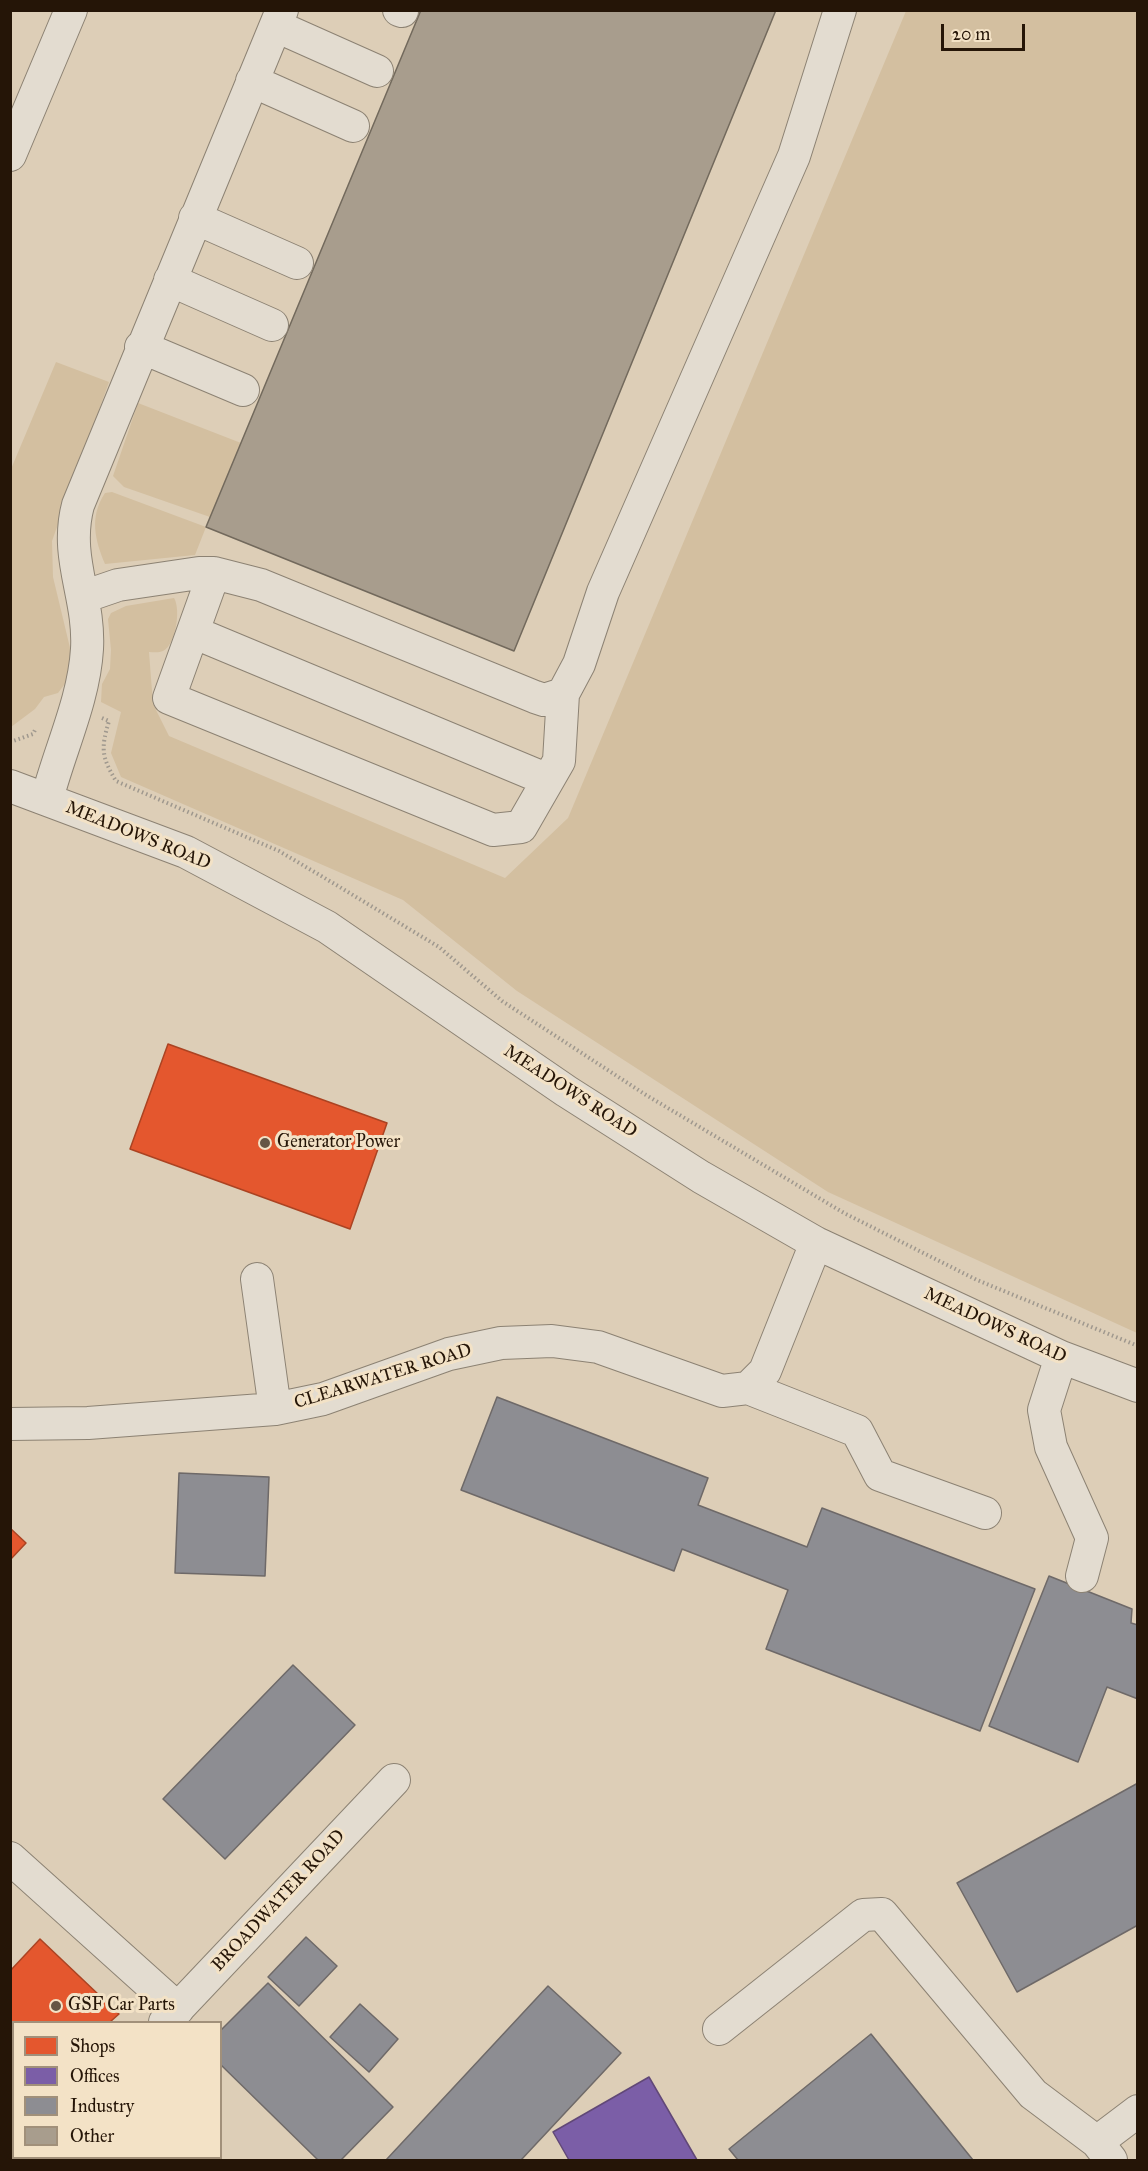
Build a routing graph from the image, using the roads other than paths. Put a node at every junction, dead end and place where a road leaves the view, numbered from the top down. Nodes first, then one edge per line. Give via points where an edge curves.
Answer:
1 (71, 10) edge
2 (840, 10) edge
3 (279, 18) edge
4 (377, 71) dead end
5 (252, 81) junction
6 (353, 126) dead end
7 (10, 155) edge
8 (195, 218) junction
9 (297, 263) dead end
10 (170, 280) junction
11 (272, 325) dead end
12 (141, 347) junction
13 (243, 390) dead end
14 (214, 573) junction
15 (83, 597) junction
16 (193, 632) junction
17 (562, 694) junction
18 (548, 780) junction
19 (10, 786) edge
20 (47, 799) junction
21 (816, 1243) junction
22 (257, 1279) dead end
23 (1061, 1357) junction
24 (1137, 1386) edge
25 (748, 1388) junction
26 (275, 1409) junction
27 (10, 1424) edge
28 (986, 1513) dead end
29 (1082, 1576) dead end
30 (394, 1780) dead end
31 (12, 1862) edge
32 (171, 2016) edge
33 (718, 2029) dead end
34 (1137, 2111) edge
35 (1104, 2151) edge

1 - 7 street
2 - 17 street via 794,156 603,592 579,664
3 - 4 street
3 - 5 street
5 - 6 street
5 - 8 street
8 - 9 street
8 - 10 street
10 - 11 street
10 - 12 street
12 - 13 street
12 - 15 street via 84,485 72,527 75,570
14 - 15 street via 118,585
14 - 16 street
14 - 17 street via 261,585 535,698 544,700
15 - 20 street via 85,672
16 - 18 street
16 - 18 street via 169,698 306,756 493,830 521,827
17 - 18 street via 559,761
19 - 20 street, MEADOWS ROAD
20 - 21 street, MEADOWS ROAD via 186,852 327,927 566,1091 701,1177
21 - 23 street, MEADOWS ROAD
21 - 25 street via 765,1371
22 - 26 street
23 - 24 street, MEADOWS ROAD
23 - 29 street via 1044,1410 1051,1447 1092,1538
25 - 26 street, CLEARWATER ROAD via 722,1391 598,1347 552,1341 501,1343 449,1354 323,1399
25 - 28 street, CLEARWATER ROAD via 857,1431 880,1475
26 - 27 street, CLEARWATER ROAD via 88,1423
30 - 32 street, BROADWATER ROAD
31 - 32 street
33 - 35 street via 863,1915 882,1914 1033,2094
34 - 35 street

